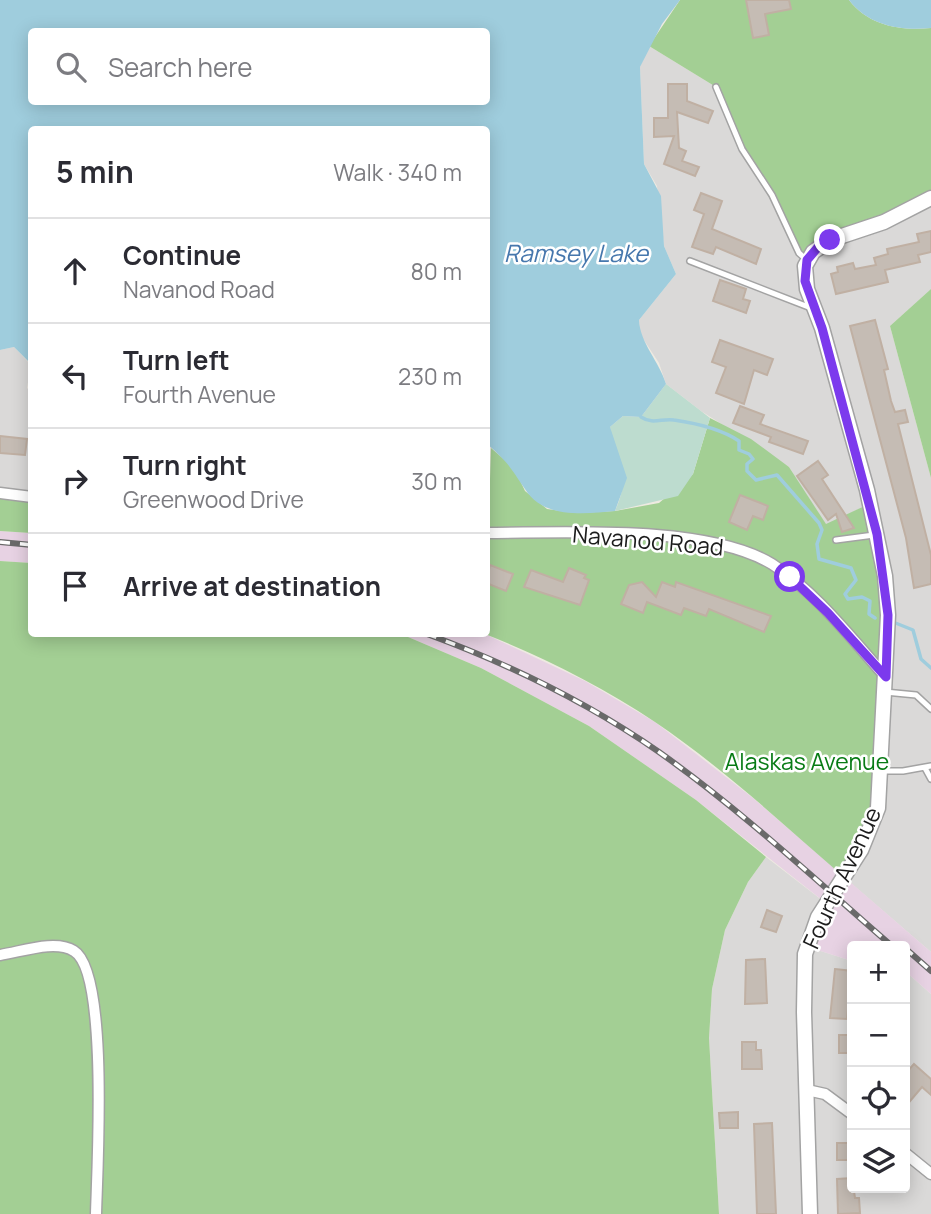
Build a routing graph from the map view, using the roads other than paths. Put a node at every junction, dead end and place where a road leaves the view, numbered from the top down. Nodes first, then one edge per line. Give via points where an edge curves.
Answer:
1 (716, 87) dead end
2 (931, 198) edge
3 (807, 260) junction
4 (690, 261) dead end
5 (815, 310) junction
6 (0, 493) edge
7 (28, 496) edge
8 (490, 533) edge
9 (877, 534) junction
10 (836, 540) dead end
11 (886, 677) junction
12 (885, 692) junction
13 (931, 709) edge
14 (928, 767) edge
15 (882, 771) junction
16 (931, 779) edge
17 (0, 955) edge
18 (807, 1090) junction
19 (847, 1110) edge
20 (910, 1157) edge
21 (931, 1174) edge
22 (96, 1214) edge
23 (810, 1214) edge

1 - 3 lane via 742,149
2 - 3 street via 884,222 830,240
3 - 5 street, Fourth Avenue via 805,281
4 - 5 lane
5 - 9 street, Fourth Avenue
6 - 7 street
8 - 11 street, Navanod Road via 664,537 713,543 756,556 790,577
9 - 10 lane
9 - 11 street, Fourth Avenue via 888,615
11 - 12 street, Fourth Avenue
12 - 13 lane via 916,695
12 - 15 street, Fourth Avenue
14 - 15 lane
14 - 16 lane
15 - 18 street, Fourth Avenue via 872,827 818,918 805,954
17 - 22 street via 64,947 77,953 86,968 99,1064
18 - 19 street via 825,1094
18 - 23 street, Fourth Avenue
20 - 21 street

